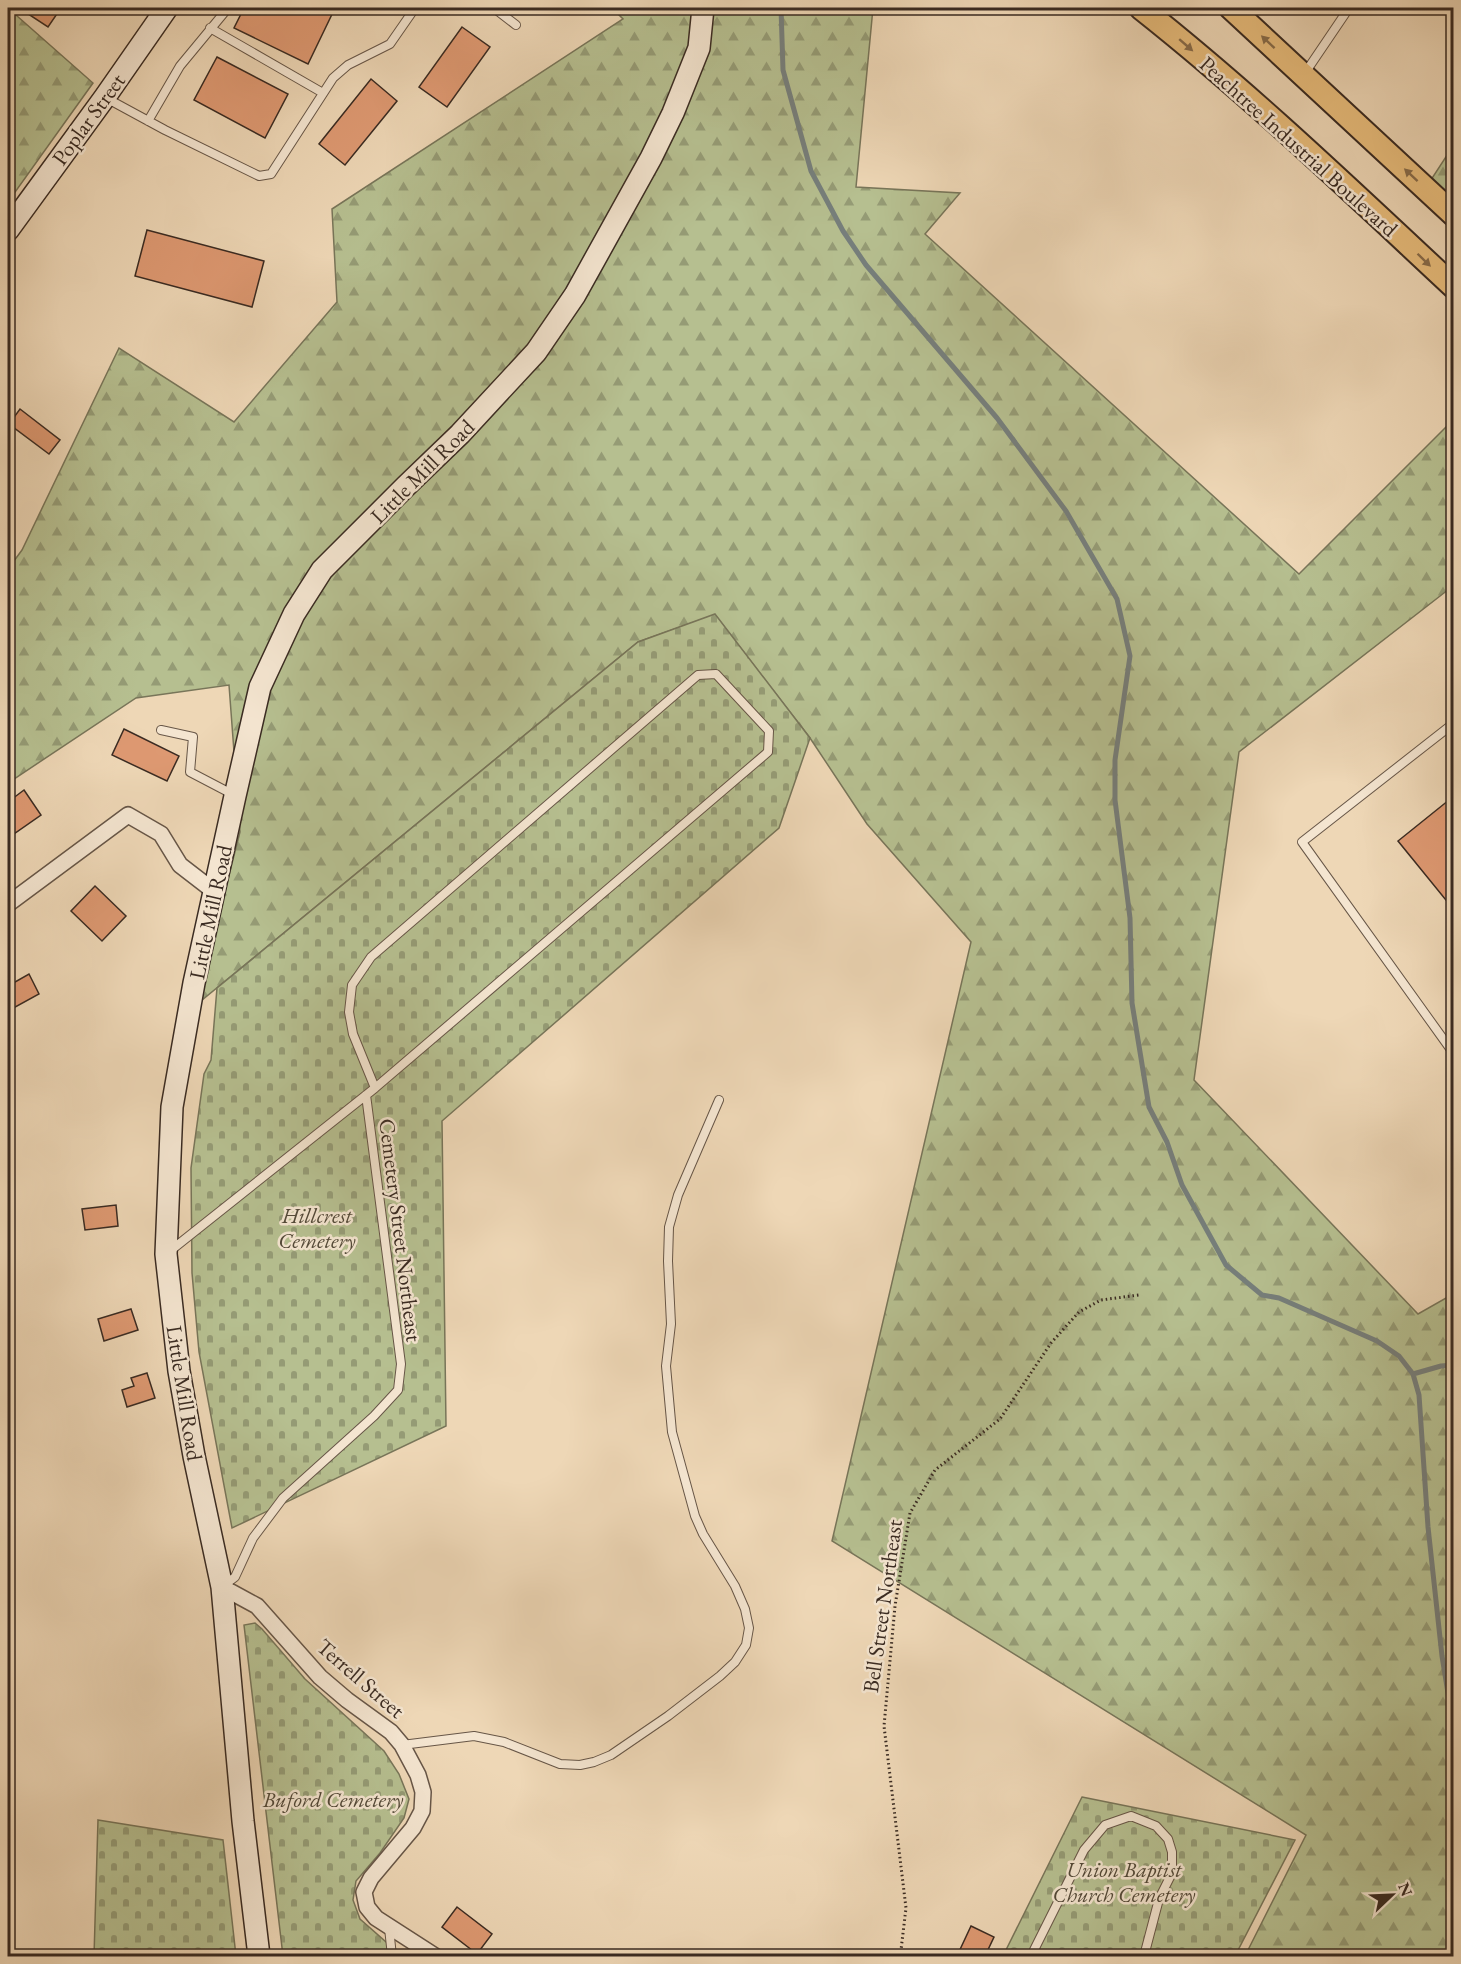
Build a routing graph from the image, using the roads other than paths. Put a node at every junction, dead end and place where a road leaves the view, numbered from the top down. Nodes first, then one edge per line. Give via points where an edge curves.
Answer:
1 (167, 8) edge
2 (228, 8) edge
3 (413, 8) edge
4 (494, 8) edge
5 (703, 8) edge
6 (1141, 8) edge
7 (1231, 8) edge
8 (1349, 8) edge
9 (516, 25) dead end
10 (210, 28) junction
11 (1304, 75) junction
12 (324, 93) junction
13 (105, 98) junction
14 (148, 121) junction
15 (1454, 215) edge
16 (8, 230) edge
17 (1454, 287) edge
18 (1454, 723) edge
19 (161, 730) dead end
20 (235, 796) junction
21 (215, 892) junction
22 (8, 904) edge
23 (1454, 1054) edge
24 (375, 1088) junction
25 (366, 1095) junction
26 (719, 1100) dead end
27 (166, 1254) junction
28 (222, 1587) junction
29 (402, 1744) junction
30 (388, 1926) junction
31 (259, 1956) edge
32 (392, 1956) edge
33 (435, 1956) edge
34 (1031, 1956) edge
35 (1144, 1956) edge

1 - 13 street, Poplar Street
2 - 10 lane
3 - 12 lane via 390,44 348,65
4 - 9 lane
5 - 20 street, Little Mill Road via 699,48 673,113 575,295 536,352 460,434 322,570 294,614 260,687
6 -> 17 main road, Peachtree Industrial Boulevard via 1334,174
11 -> 7 main road
8 - 11 lane
10 - 12 lane
10 - 14 lane via 180,66
15 -> 11 main road
12 - 14 lane via 272,174 259,176
13 - 14 lane
13 - 16 street, Poplar Street
18 - 23 lane via 1302,842
19 - 20 lane via 193,737 190,772
20 - 21 street, Little Mill Road
21 - 22 street via 180,865 161,834 128,815
21 - 27 street, Little Mill Road via 172,1107
24 - 24 lane via 768,752 769,731 716,674 698,675 371,957 352,985 349,1012 352,1034
24 - 25 lane
25 - 27 lane
25 - 28 lane, Cemetery Street Northeast via 401,1364 398,1390 283,1498 253,1538 235,1577
26 - 29 lane via 678,1195 669,1227 671,1324 666,1375 672,1432 695,1516 745,1609 749,1628 746,1645 735,1662 703,1690 611,1755 594,1762 560,1764 504,1742 474,1736
27 - 28 street, Little Mill Road via 179,1371
28 - 29 street, Terrell Street via 257,1606 320,1677
28 - 31 street, Little Mill Road
29 - 30 street, Terrell Street via 418,1775 423,1792 422,1811 413,1828 370,1878 364,1892 367,1907
30 - 32 lane
30 - 33 street, Terrell Street
34 - 35 lane via 1084,1850 1105,1825 1131,1816 1156,1826 1168,1839 1172,1852 1172,1873 1159,1899

